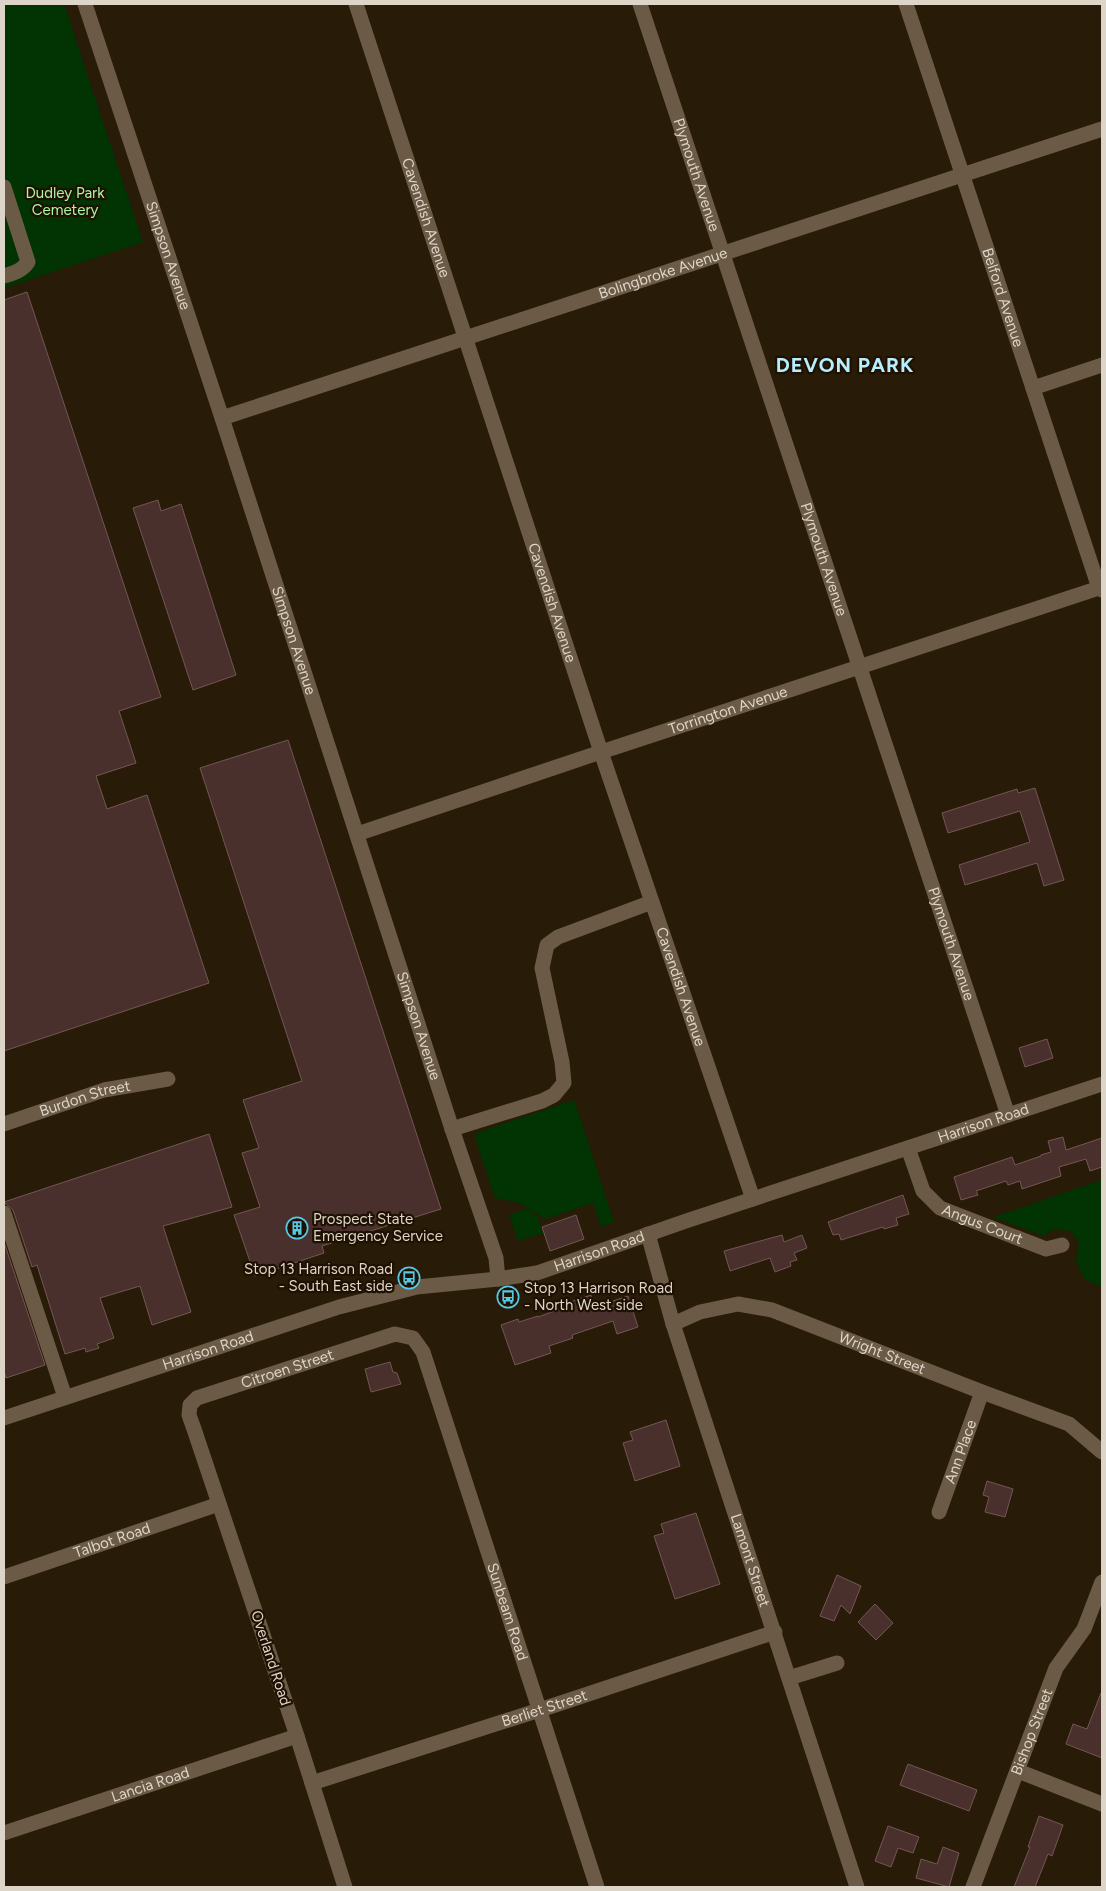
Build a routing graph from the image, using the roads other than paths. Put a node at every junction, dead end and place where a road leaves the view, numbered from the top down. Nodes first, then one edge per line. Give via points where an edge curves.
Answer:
1 (85, 4) edge
2 (356, 4) edge
3 (640, 4) edge
4 (906, 4) edge
5 (1102, 129) edge
6 (962, 174) junction
7 (4, 187) edge
8 (723, 253) junction
9 (4, 276) edge
10 (466, 339) junction
11 (1102, 365) edge
12 (1033, 388) junction
13 (222, 418) junction
14 (1100, 589) edge
15 (860, 666) junction
16 (601, 752) junction
17 (357, 834) junction
18 (652, 902) junction
19 (168, 1079) dead end
20 (1102, 1084) edge
21 (1008, 1115) junction
22 (4, 1124) edge
23 (452, 1129) junction
24 (908, 1148) junction
25 (753, 1199) junction
26 (4, 1214) edge
27 (648, 1234) junction
28 (1062, 1245) dead end
29 (498, 1280) junction
30 (673, 1324) junction
31 (413, 1338) joint
32 (982, 1392) junction
33 (65, 1397) junction
34 (4, 1418) edge
35 (194, 1429) joint
36 (1084, 1437) junction
37 (1102, 1442) edge
38 (1102, 1452) edge
39 (219, 1504) junction
40 (939, 1512) dead end
41 (4, 1577) edge
42 (1102, 1582) edge
43 (775, 1632) junction
44 (837, 1663) dead end
45 (789, 1678) junction
46 (539, 1710) junction
47 (297, 1736) junction
48 (1018, 1771) junction
49 (312, 1783) junction
50 (1102, 1804) edge
51 (4, 1833) edge
52 (345, 1887) edge
53 (597, 1887) edge
54 (857, 1887) edge
55 (973, 1887) edge

1 - 13 street, Simpson Avenue
2 - 10 street, Cavendish Avenue
3 - 8 street, Plymouth Avenue
4 - 6 street, Belford Avenue
5 - 6 street, Bolingbroke Avenue
6 - 8 street, Bolingbroke Avenue
6 - 12 street, Belford Avenue
7 - 9 street via 28,262 18,272
8 - 10 street, Bolingbroke Avenue
8 - 15 street, Plymouth Avenue
10 - 13 street, Bolingbroke Avenue
10 - 16 street, Cavendish Avenue
11 - 12 street
12 - 14 street, Belford Avenue
13 - 17 street, Simpson Avenue
14 - 15 street, Torrington Avenue
15 - 16 street, Torrington Avenue
15 - 21 street, Plymouth Avenue
16 - 17 street, Torrington Avenue
16 - 18 street, Cavendish Avenue
17 - 23 street, Simpson Avenue
18 - 23 street via 558,937 547,945 542,968 564,1083 554,1095
18 - 25 street, Cavendish Avenue
19 - 22 street, Burdon Street via 104,1090
20 - 21 street, Harrison Road
21 - 24 street, Harrison Road
23 - 29 street, Simpson Avenue via 496,1258
24 - 25 street, Harrison Road
24 - 28 street, Angus Court via 923,1191 940,1208 1046,1250
25 - 27 street, Harrison Road
26 - 33 street
27 - 29 street, Harrison Road via 537,1273
27 - 30 street, Lamont Street
29 - 33 street, Harrison Road via 417,1287 339,1307
30 - 32 street, Wright Street via 700,1312 738,1304 772,1310
30 - 43 street, Lamont Street
31 - 35 street, Citroen Street via 394,1334 197,1398 190,1404 189,1415
31 - 46 street, Sunbeam Road via 423,1352
32 - 36 street, Wright Street via 1069,1424
32 - 40 street, Ann Place
33 - 34 street, Harrison Road
35 - 39 street, Overland Road
36 - 37 street, Wright Street
36 - 38 street, Wright Street
39 - 41 street, Talbot Road
39 - 47 street, Overland Road
42 - 48 street, Bishop Street via 1084,1629 1056,1668
43 - 45 street, Lamont Street
43 - 46 street, Berliet Street
44 - 45 street
45 - 54 street, Lamont Street
46 - 49 street, Berliet Street
46 - 53 street, Sunbeam Road
47 - 49 street, Overland Road
47 - 51 street, Lancia Road
48 - 50 street
48 - 55 street, Bishop Street
49 - 52 street, Overland Road

